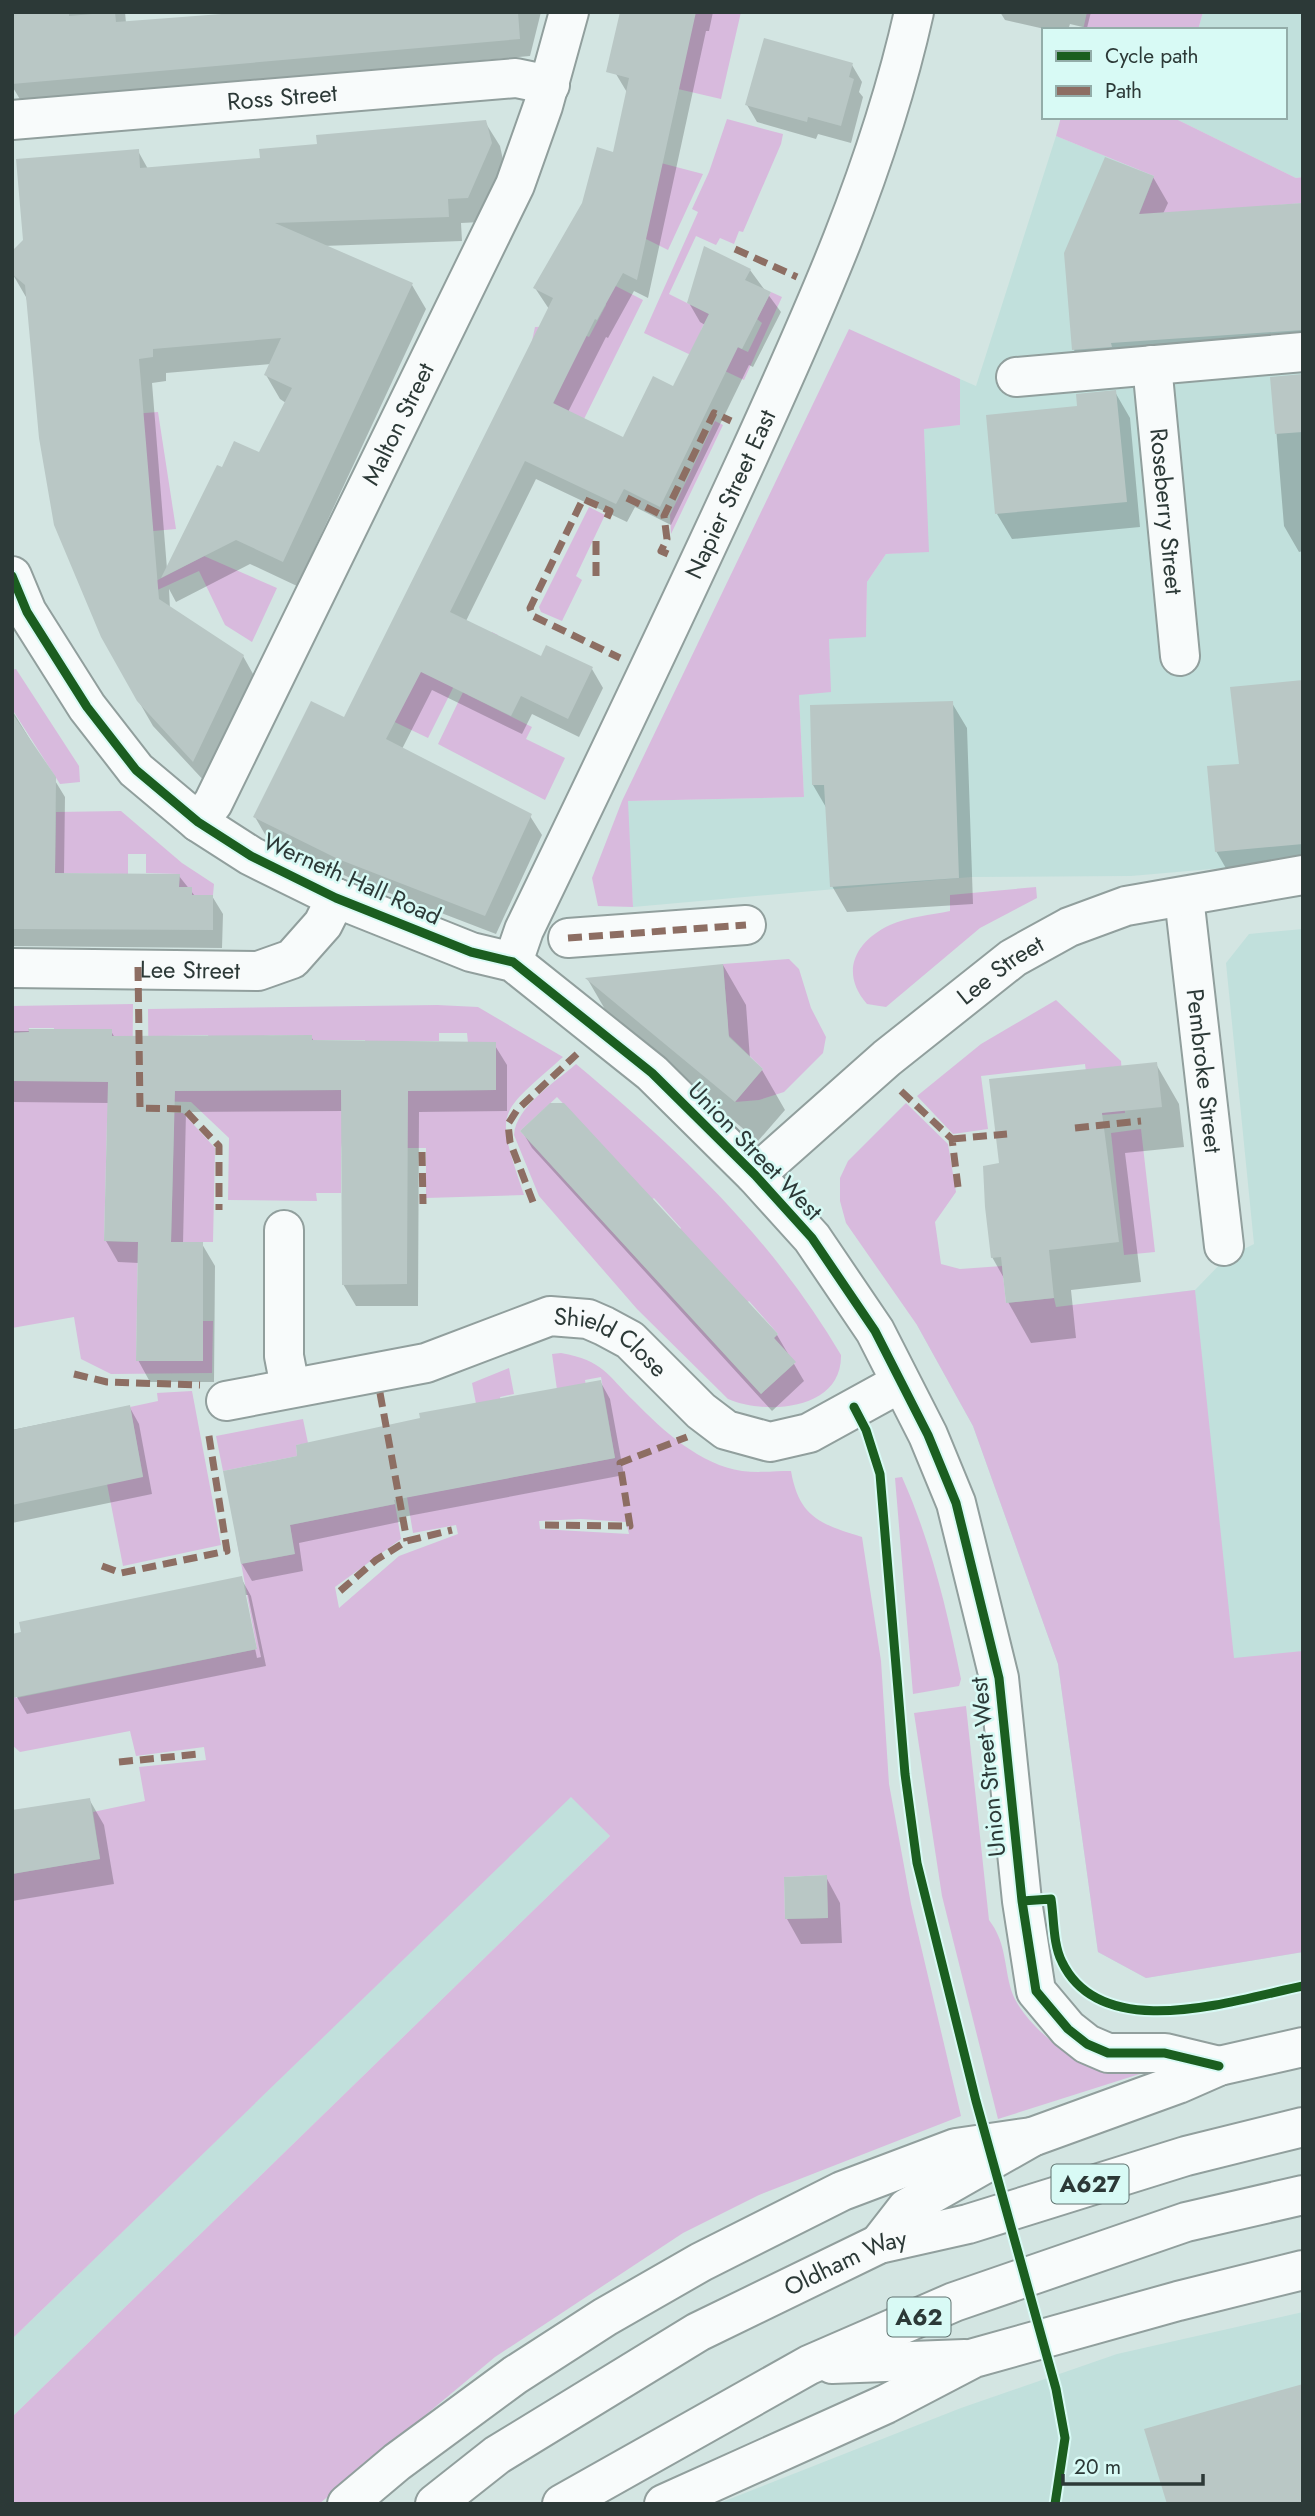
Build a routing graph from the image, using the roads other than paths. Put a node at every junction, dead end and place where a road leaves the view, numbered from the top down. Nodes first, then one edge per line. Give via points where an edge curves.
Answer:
1 (569, 12) edge
2 (914, 12) edge
3 (550, 85) junction
4 (12, 120) edge
5 (1303, 352) edge
6 (1152, 365) junction
7 (1016, 377) dead end
8 (12, 576) edge
9 (20, 616) edge
10 (1180, 656) dead end
11 (198, 822) junction
12 (1303, 875) edge
13 (1184, 897) junction
14 (336, 898) junction
15 (746, 925) dead end
16 (568, 938) dead end
17 (513, 962) junction
18 (12, 968) edge
19 (755, 1175) junction
20 (284, 1230) dead end
21 (1224, 1246) dead end
22 (900, 1383) junction
23 (290, 1387) junction
24 (226, 1401) dead end
25 (1303, 2047) edge
26 (1219, 2066) junction
27 (1303, 2127) edge
28 (1031, 2137) junction
29 (1303, 2195) edge
30 (879, 2244) junction
31 (1303, 2270) edge
32 (974, 2358) junction
33 (809, 2365) junction
34 (346, 2504) edge
35 (435, 2504) edge
36 (562, 2504) edge
37 (664, 2504) edge

1 - 3 main road, Malton Street
2 - 17 main road, Napier Street East via 874,157 824,291
3 - 4 main road, Ross Street via 516,78
3 - 11 main road, Malton Street via 521,171 487,245 213,803
5 - 6 main road
6 - 7 main road
6 - 10 main road, Roseberry Street
8 - 9 main road, Werneth Hall Road
9 - 11 main road, Werneth Hall Road via 136,770
11 - 14 main road, Werneth Hall Road via 251,856
12 - 13 main road, Lee Street
13 - 19 main road, Lee Street via 1126,906 1069,927 1013,958 887,1058
13 - 21 main road, Pembroke Street
14 - 17 main road, Werneth Hall Road via 471,952
14 - 18 main road, Lee Street via 323,924 292,959 258,971
15 - 16 main road
17 - 19 main road, Union Street West via 652,1073
19 - 22 main road, Union Street West via 812,1238 845,1284
20 - 23 main road via 284,1356
22 - 23 main road, Shield Close via 809,1433 770,1442 726,1430 630,1340 587,1319 550,1316 426,1363
22 - 26 main road, Union Street West via 956,1503 980,1592 999,1678 1036,1991 1068,2029 1108,2053 1165,2053
23 - 24 main road, Shield Close
25 - 26 main road
26 - 28 main road
27 - 30 main road, Oldham Way / A627 via 1186,2156 968,2224
28 - 30 main road via 907,2208
28 - 34 main road via 956,2148 842,2191 701,2262 515,2375
29 - 33 main road, A62 via 1160,2231 954,2302
30 - 35 main road, Oldham Way via 698,2332 497,2455
31 - 32 main road, A62
32 - 33 main road
32 - 37 main road, A62 via 886,2404
33 - 36 main road, A62

